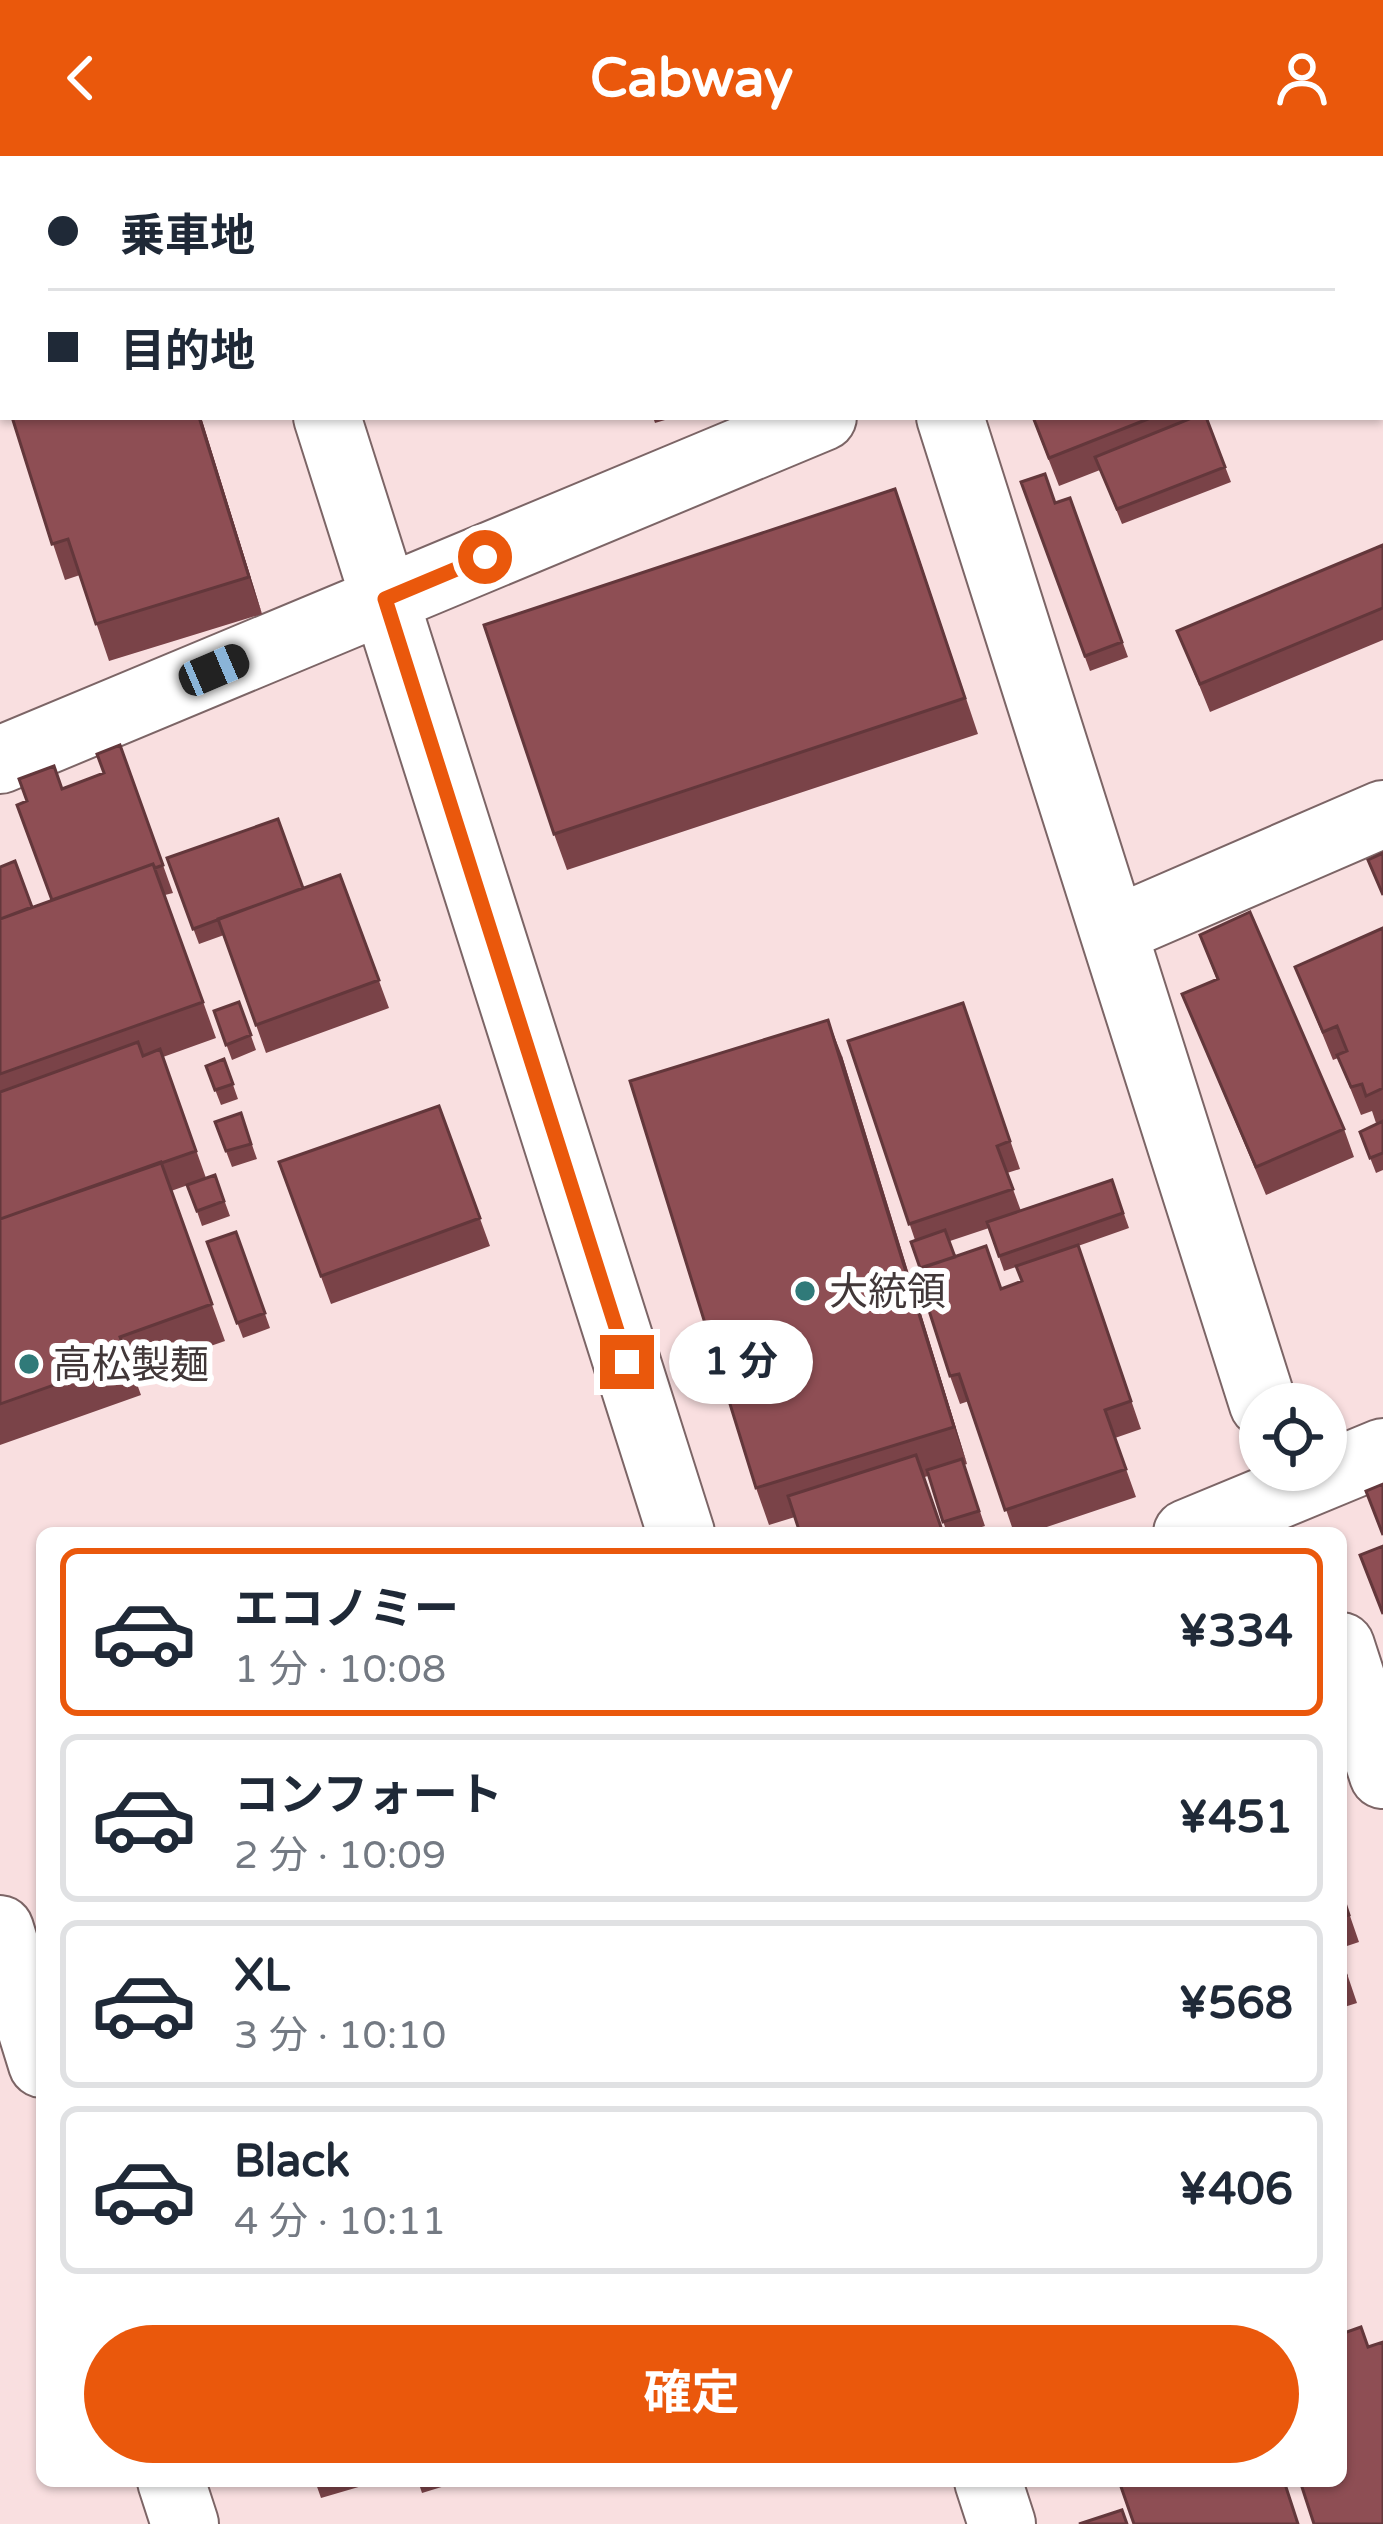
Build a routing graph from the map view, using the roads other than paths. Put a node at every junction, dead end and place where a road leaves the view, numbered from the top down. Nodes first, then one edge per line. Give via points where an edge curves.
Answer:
1 (328, 420) edge
2 (816, 420) edge
3 (951, 420) edge
4 (385, 599) junction
5 (0, 760) edge
6 (1383, 814) edge
7 (1113, 931) junction
8 (1256, 1383) edge
9 (1383, 1452) edge
10 (1293, 1498) edge
11 (679, 1527) edge
12 (1205, 1527) edge
13 (1347, 1664) edge
14 (1383, 1775) edge
15 (0, 1929) edge
16 (36, 2029) edge
17 (174, 2487) edge
18 (990, 2487) edge
19 (185, 2524) edge
20 (1002, 2524) edge

1 - 4 street
2 - 4 street
3 - 7 street
4 - 5 street
4 - 11 street
6 - 7 street
7 - 8 street
9 - 10 street
10 - 12 street
13 - 14 street
15 - 16 street
17 - 19 street
18 - 20 street

